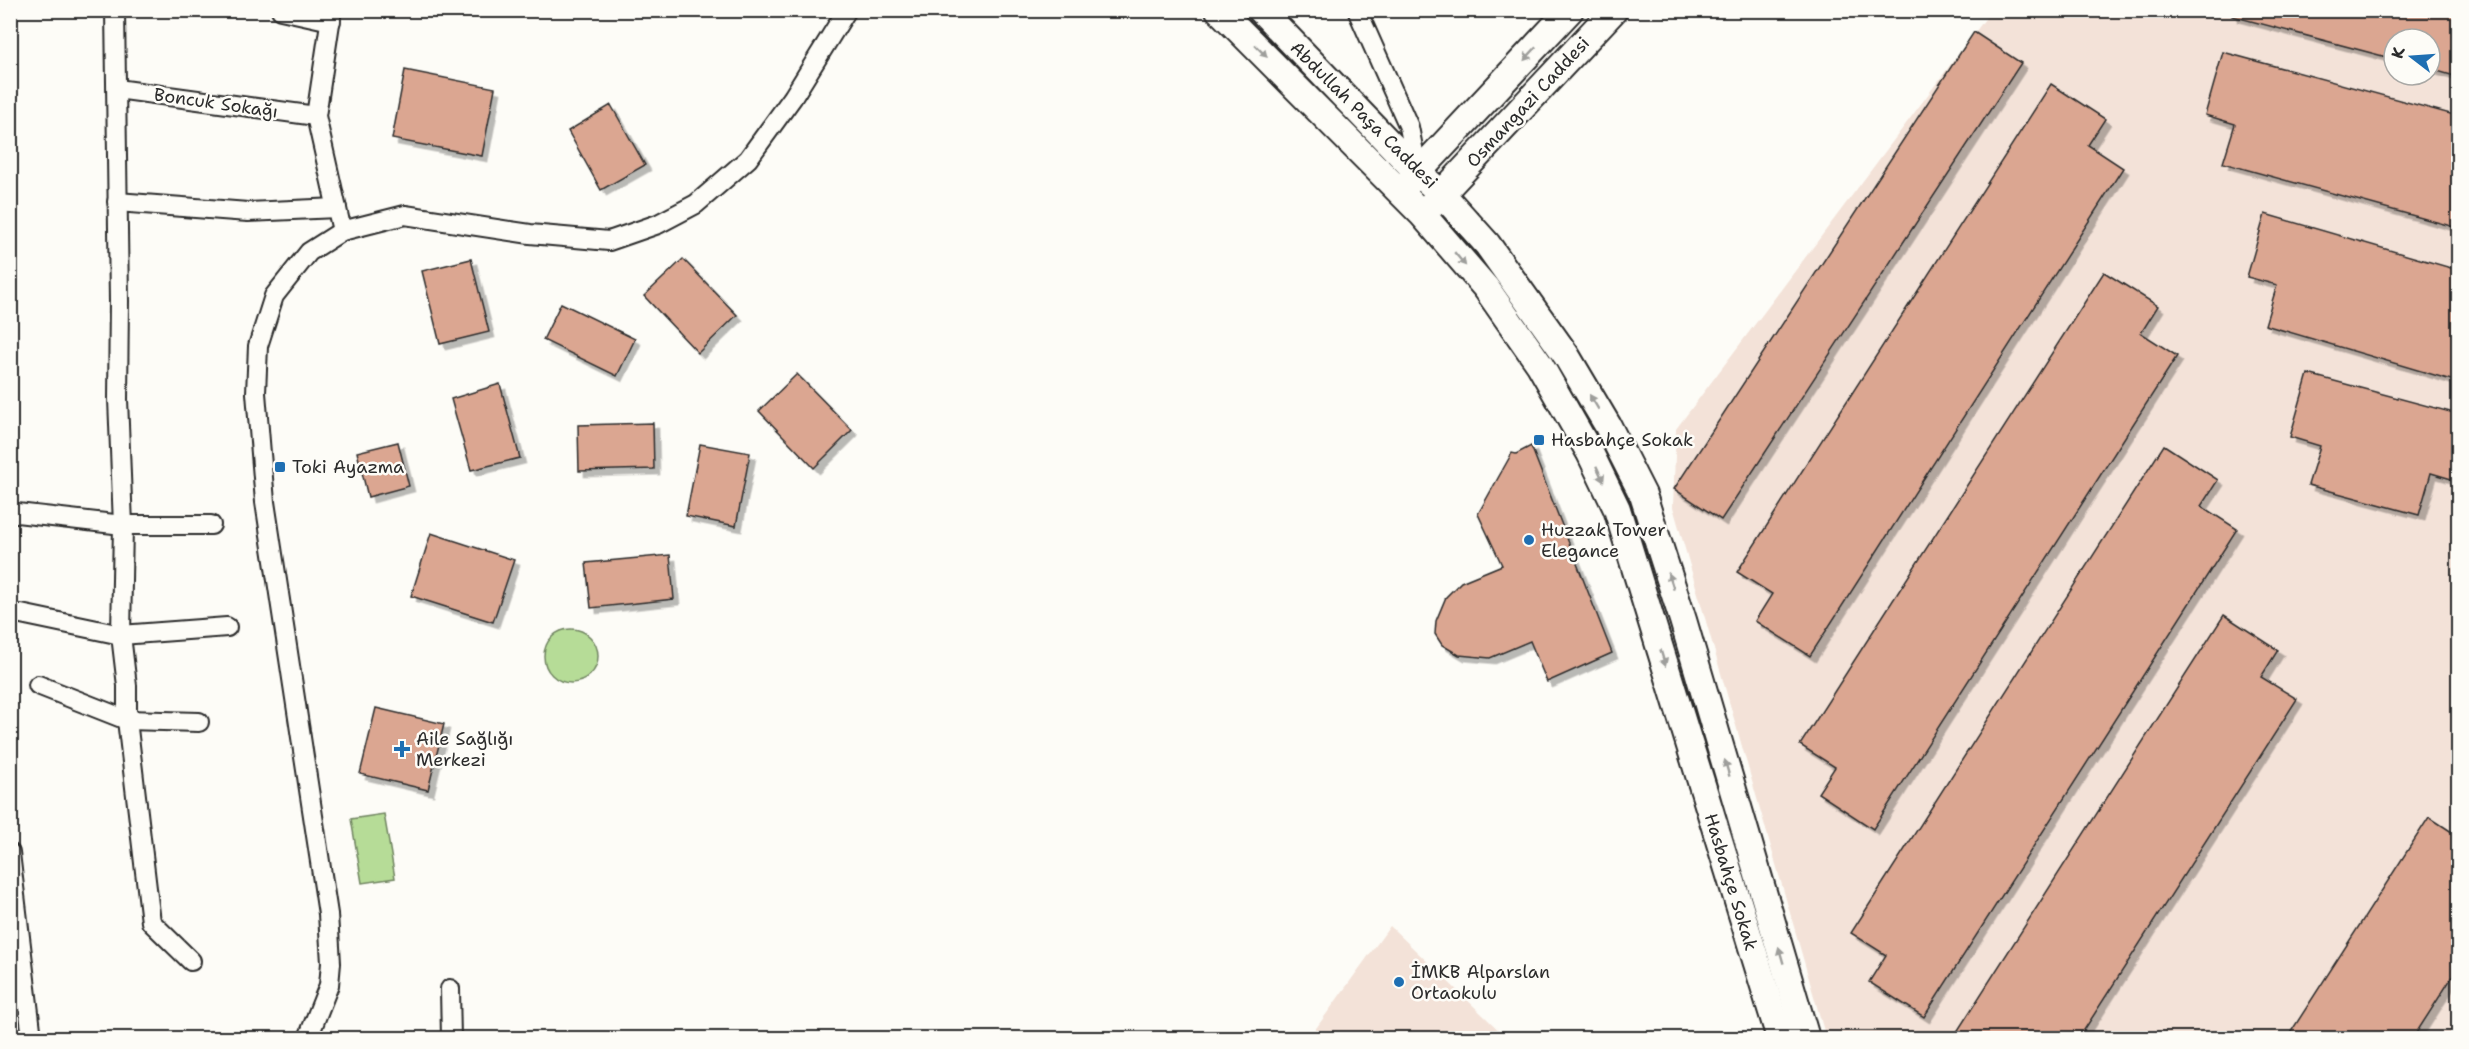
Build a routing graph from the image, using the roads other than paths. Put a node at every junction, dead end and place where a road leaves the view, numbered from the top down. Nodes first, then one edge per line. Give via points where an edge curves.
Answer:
1 (115, 10) edge
2 (281, 10) edge
3 (847, 10) edge
4 (1219, 10) edge
5 (1261, 10) edge
6 (1357, 10) edge
7 (1570, 10) edge
8 (1614, 10) edge
9 (331, 16) edge
10 (117, 89) junction
11 (316, 116) junction
12 (1418, 173) junction
13 (1400, 192) junction
14 (1442, 194) junction
15 (117, 202) junction
16 (337, 208) junction
17 (1422, 214) junction
18 (342, 231) junction
19 (17, 513) dead end
20 (123, 525) junction
21 (211, 525) dead end
22 (21, 614) dead end
23 (227, 627) dead end
24 (121, 635) junction
25 (38, 685) dead end
26 (127, 720) junction
27 (199, 722) dead end
28 (10, 853) edge
29 (191, 961) dead end
30 (450, 989) dead end
31 (1798, 1011) junction
32 (1772, 1034) edge
33 (32, 1038) edge
34 (308, 1038) edge
35 (451, 1038) edge
36 (1806, 1038) edge

1 - 10 street
2 - 9 street
3 - 18 street via 793,97 748,159 696,204 658,224 609,242 405,215
4 -> 13 main road, Abdullah Paşa Caddesi
5 - 12 main road, Abdullah Paşa Caddesi
6 - 12 street via 1409,127
7 -> 12 main road, Osmangazi Caddesi
8 - 14 main road, Osmangazi Caddesi
9 - 11 street
10 - 11 street, Boncuk Sokağı
10 - 15 street
11 - 16 street
12 - 13 main road, Osmangazi Caddesi
12 - 14 main road, Abdullah Paşa Caddesi
13 - 17 main road, Hasbahçe Sokak
14 - 17 main road, Osmangazi Caddesi
31 -> 14 main road, Hasbahçe Sokak via 1643,495 1566,355 1487,244
15 - 16 street via 248,212
15 - 20 street
16 - 18 street
17 -> 32 main road, Hasbahçe Sokak via 1486,288 1540,365 1617,509
18 - 34 street via 309,252 274,296 258,346 256,393 265,502 331,953 329,985
19 - 20 street
20 - 21 street
20 - 24 street
22 - 24 street
23 - 24 street
24 - 26 street
25 - 26 street
26 - 27 street
26 - 29 street via 151,922
28 - 33 street
30 - 35 street
31 - 32 main road
31 - 36 main road, Hasbahçe Sokak

